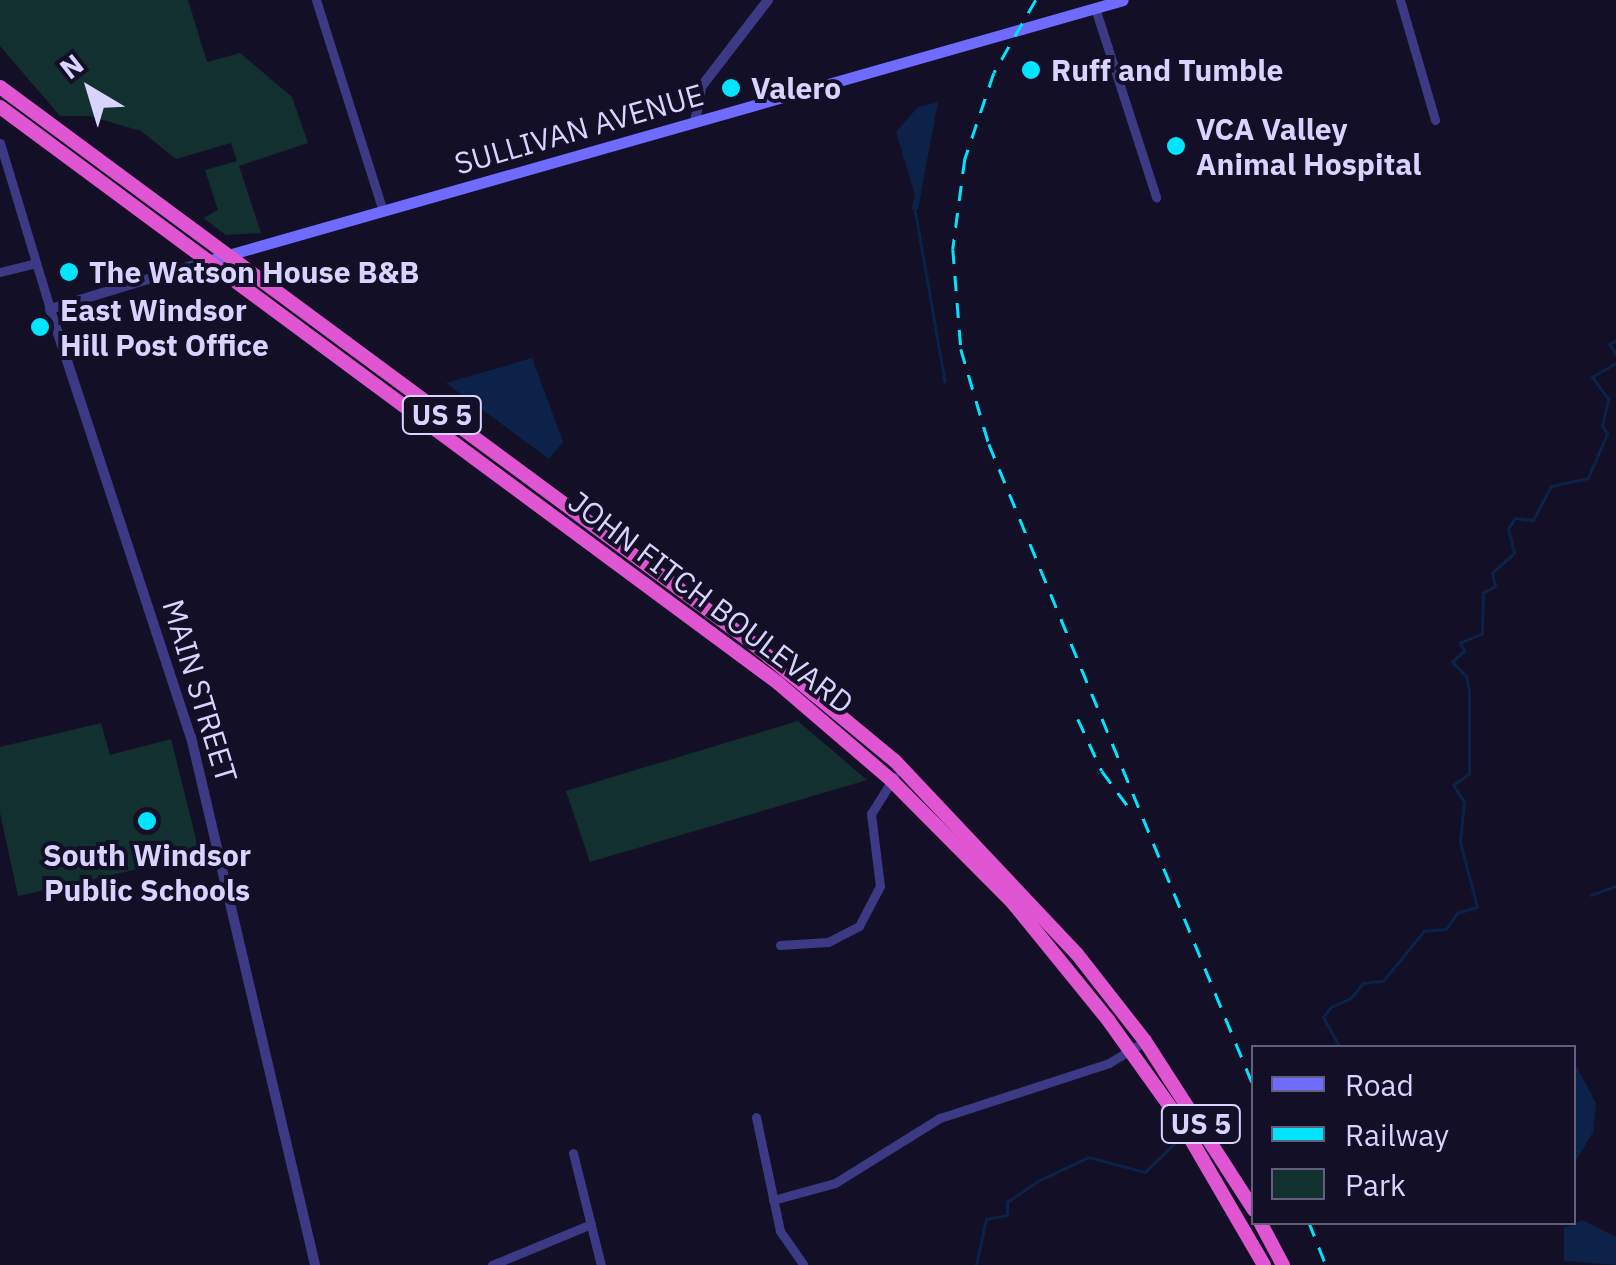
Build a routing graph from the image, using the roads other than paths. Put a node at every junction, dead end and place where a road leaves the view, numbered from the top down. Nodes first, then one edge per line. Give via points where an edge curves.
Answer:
1 (316, 0) edge
2 (768, 0) edge
3 (1122, 0) edge
4 (1400, 0) edge
5 (1096, 8) junction
6 (0, 87) edge
7 (0, 106) edge
8 (1436, 120) dead end
9 (695, 122) junction
10 (0, 142) edge
11 (1156, 197) dead end
12 (383, 210) junction
13 (225, 255) junction
14 (35, 262) junction
15 (206, 262) junction
16 (0, 272) edge
17 (50, 309) junction
18 (654, 581) junction
19 (903, 768) junction
20 (891, 780) junction
21 (1015, 894) junction
22 (780, 945) dead end
23 (1138, 1046) junction
24 (756, 1117) dead end
25 (573, 1153) dead end
26 (772, 1200) junction
27 (1251, 1206) edge
28 (591, 1224) junction
29 (1262, 1226) edge
30 (1249, 1238) junction
31 (803, 1264) edge
32 (315, 1265) edge
33 (492, 1265) edge
34 (601, 1265) edge
35 (1264, 1265) edge
36 (1283, 1265) edge

1 - 12 street
2 - 9 street via 701,87
3 - 5 main road, SULLIVAN AVENUE
4 - 8 street
5 - 9 main road, SULLIVAN AVENUE
5 - 11 street
6 - 13 highway, JOHN FITCH BOULEVARD / US 5
7 - 15 highway, JOHN FITCH BOULEVARD / US 5
9 - 12 main road, SULLIVAN AVENUE
10 - 14 street, MAIN STREET
12 - 13 main road, SULLIVAN AVENUE
13 - 15 main road, SULLIVAN AVENUE
13 - 18 highway, JOHN FITCH BOULEVARD / US 5
14 - 16 street
14 - 17 street, MAIN STREET
15 - 17 street, SULLIVAN AVENUE
15 - 18 highway, JOHN FITCH BOULEVARD / US 5
17 - 32 street, MAIN STREET via 192,739
18 - 19 highway, JOHN FITCH BOULEVARD / US 5
18 - 20 highway, JOHN FITCH BOULEVARD / US 5
19 - 20 street
19 - 21 highway, JOHN FITCH BOULEVARD / US 5
20 - 21 highway, JOHN FITCH BOULEVARD / US 5
20 - 22 street via 871,814 880,886 858,926 828,942
21 - 23 highway, JOHN FITCH BOULEVARD / US 5
23 - 26 street via 952,1113 834,1183
23 - 27 highway, JOHN FITCH BOULEVARD / US 5
23 - 30 highway, JOHN FITCH BOULEVARD / US 5
24 - 26 street
25 - 28 street
26 - 31 street via 780,1230
28 - 33 street
28 - 34 street
29 - 30 highway
29 - 36 highway
30 - 35 highway, JOHN FITCH BOULEVARD / US 5

